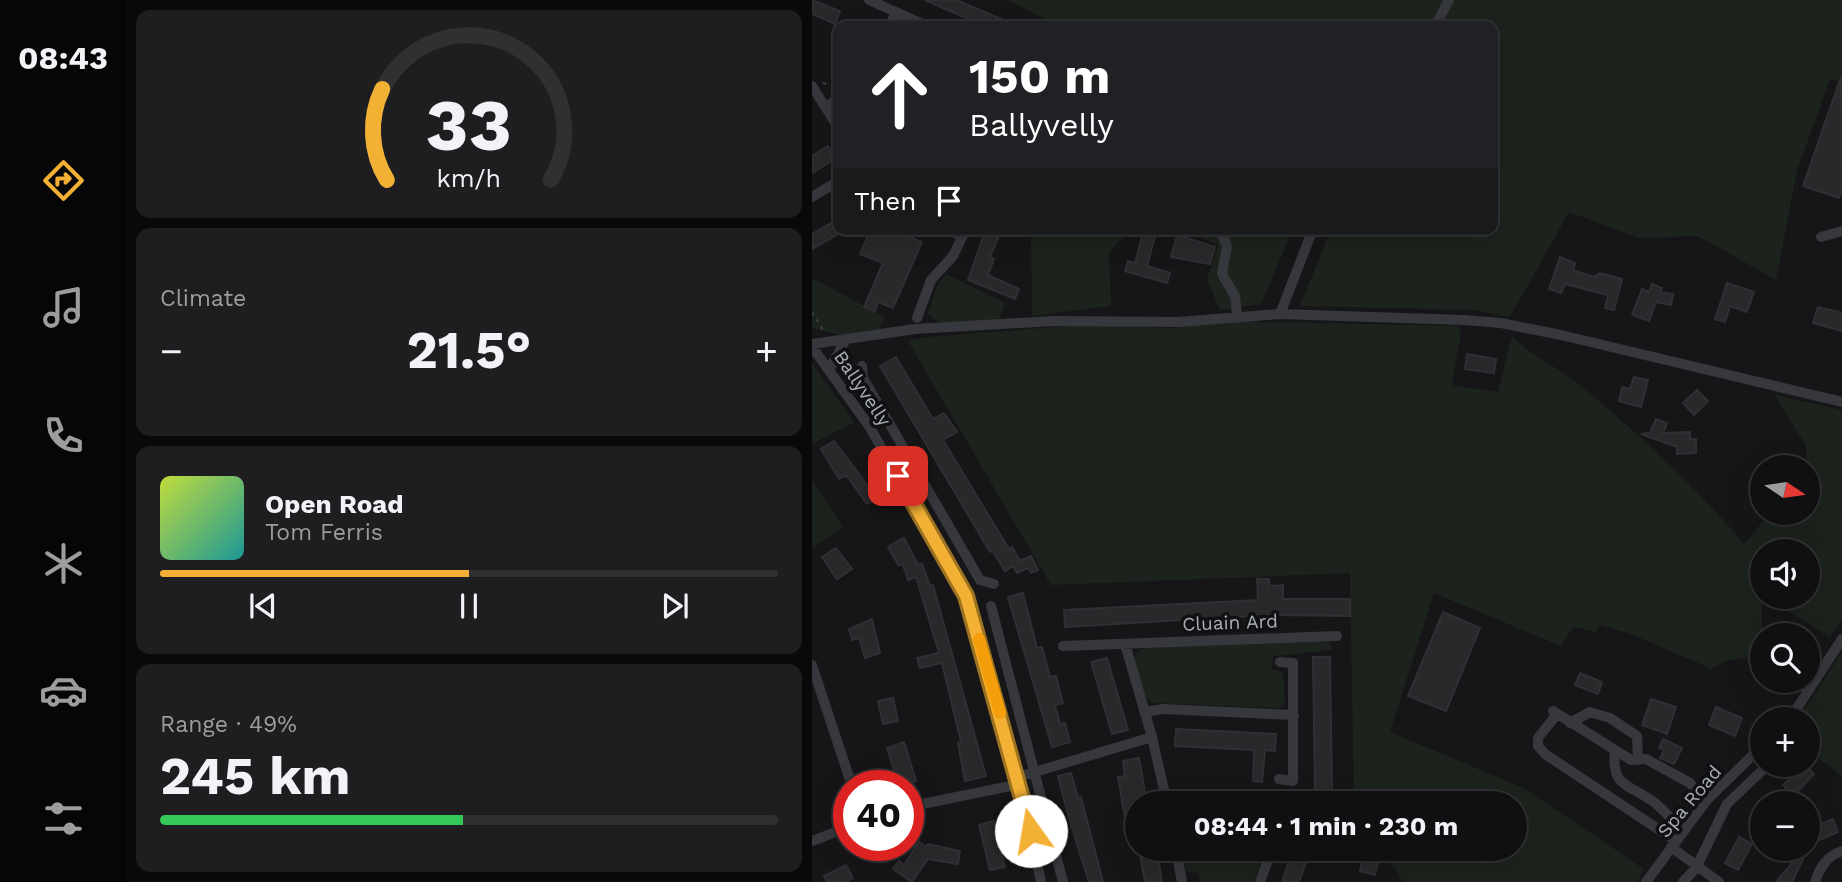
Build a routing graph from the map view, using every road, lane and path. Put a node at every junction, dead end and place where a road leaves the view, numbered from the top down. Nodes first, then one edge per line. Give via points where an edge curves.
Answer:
1 (869, 0) edge
2 (1449, 0) edge
3 (896, 13) junction
4 (892, 21) edge
5 (914, 21) edge
6 (1438, 21) edge
7 (814, 84) edge
8 (833, 86) edge
9 (833, 102) edge
10 (827, 108) junction
11 (833, 118) edge
12 (833, 184) edge
13 (812, 197) edge
14 (1842, 231) edge
15 (963, 235) edge
16 (1222, 235) edge
17 (1311, 235) edge
18 (1821, 237) dead end
19 (812, 312) edge
20 (1280, 314) junction
21 (1237, 315) junction
22 (917, 318) dead end
23 (827, 336) dead end
24 (845, 341) junction
25 (812, 345) edge
26 (862, 366) dead end
27 (830, 368) junction
28 (1842, 402) edge
29 (925, 484) junction
30 (908, 494) junction
31 (994, 584) dead end
32 (991, 606) dead end
33 (1337, 636) dead end
34 (1842, 639) edge
35 (1125, 644) junction
36 (1063, 646) dead end
37 (1280, 662) dead end
38 (812, 665) edge
39 (1798, 707) edge
40 (1145, 712) junction
41 (1294, 715) junction
42 (1570, 723) junction
43 (1152, 737) junction
44 (1615, 750) junction
45 (1750, 758) edge
46 (1638, 760) junction
47 (847, 770) edge
48 (1036, 772) junction
49 (1756, 777) edge
50 (1279, 779) dead end
51 (1019, 781) junction
52 (1164, 791) edge
53 (924, 802) edge
54 (1704, 804) junction
55 (1684, 831) junction
56 (833, 833) edge
57 (812, 841) edge
58 (1674, 844) junction
59 (1842, 851) edge
60 (1178, 861) edge
61 (1266, 861) edge
62 (1696, 868) junction
63 (1041, 882) edge
64 (1063, 882) edge
65 (1182, 882) edge
66 (1260, 882) edge
67 (1646, 882) edge
68 (1683, 882) edge
69 (1719, 882) edge
70 (1815, 882) edge

1 - 3 street
2 - 6 street
3 - 4 street
3 - 5 street
7 - 8 path
7 - 10 street
9 - 10 street
10 - 11 street
12 - 13 street
14 - 18 street
15 - 22 street via 953,256 931,280
16 - 21 street via 1227,246 1222,274 1236,296
17 - 20 street
19 - 23 path
20 - 21 street
20 - 28 street via 1501,323
21 - 24 street via 1178,322 1054,321 942,328
24 - 25 street
24 - 27 street
25 - 27 street, Ballyvelly
26 - 29 street via 863,378
27 - 30 street, Ballyvelly
29 - 30 street
29 - 31 street via 980,580
30 - 51 street, Ballyvelly via 966,596
32 - 48 street
33 - 35 street, Cluain Ard
34 - 39 street
35 - 36 street, Cluain Ard
35 - 40 street
37 - 41 street via 1293,663
38 - 47 street
40 - 41 street
40 - 43 street
41 - 50 street via 1293,781
42 - 44 street
42 - 46 street via 1590,712 1610,718 1637,736
42 - 58 street via 1555,712 1538,738 1538,746
43 - 48 street
43 - 52 street
44 - 46 street
44 - 55 street via 1613,771 1620,782 1655,803
45 - 54 street, Spa Road
46 - 54 street via 1646,759 1690,783
48 - 51 street
48 - 64 street
49 - 62 street via 1727,804
51 - 53 street via 953,800
51 - 63 street, Ballyvelly
54 - 55 street, Spa Road
55 - 58 street, Spa Road
56 - 57 street
58 - 62 street
58 - 67 street, Spa Road
59 - 70 street via 1824,864
60 - 65 street
61 - 66 street
62 - 68 street
62 - 69 street

